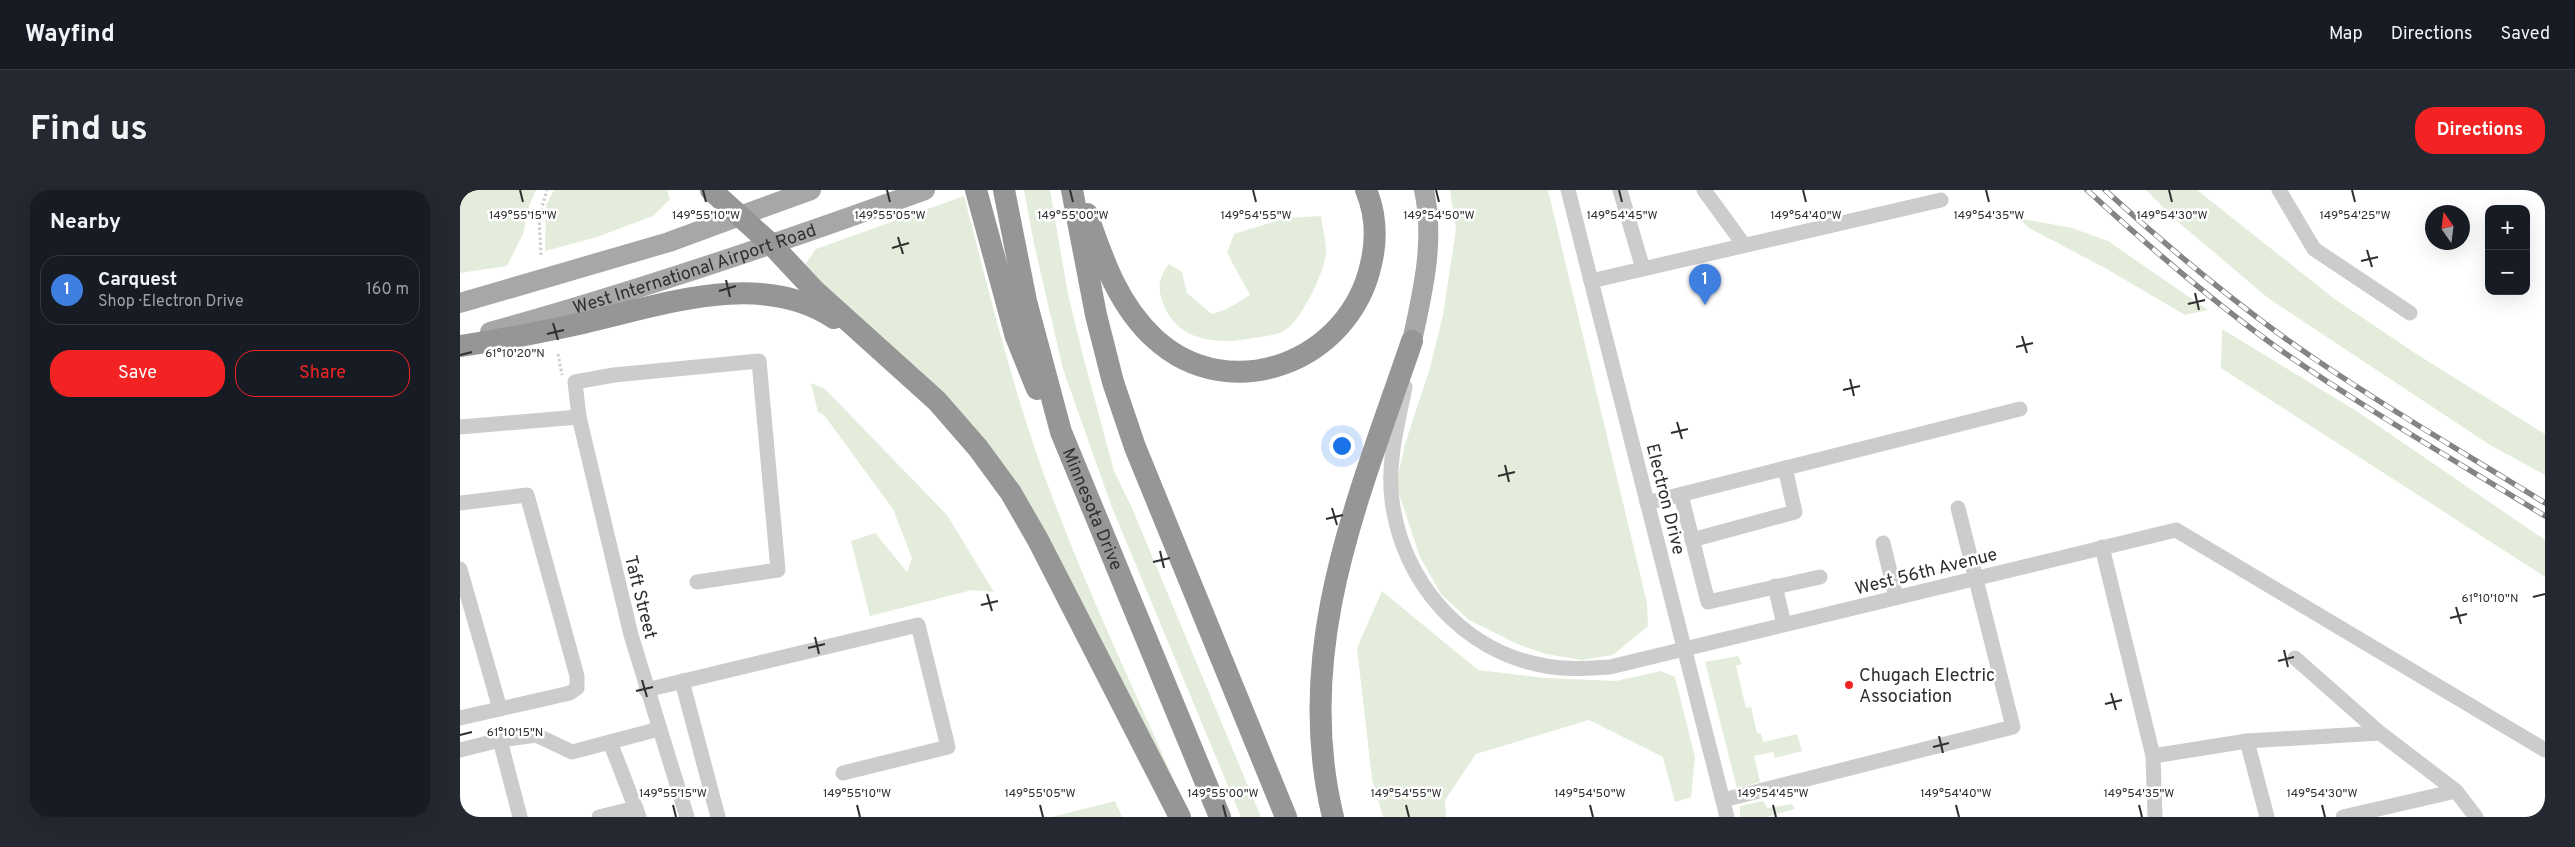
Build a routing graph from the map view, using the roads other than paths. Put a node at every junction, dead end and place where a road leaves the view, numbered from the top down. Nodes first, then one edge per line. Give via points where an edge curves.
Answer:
1 (711, 190) edge
2 (811, 190) edge
3 (925, 190) edge
4 (976, 190) edge
5 (1004, 190) edge
6 (1072, 190) edge
7 (1079, 190) edge
8 (1366, 190) edge
9 (1424, 190) edge
10 (1568, 190) edge
11 (1620, 190) edge
12 (1704, 190) edge
13 (2279, 190) edge
14 (1941, 200) dead end
15 (741, 217) junction
16 (772, 245) junction
17 (1744, 245) junction
18 (1643, 268) junction
19 (1591, 281) junction
20 (460, 303) edge
21 (2410, 313) dead end
22 (460, 341) edge
23 (1412, 341) junction
24 (874, 344) junction
25 (460, 346) edge
26 (2020, 409) dead end
27 (579, 417) junction
28 (460, 427) edge
29 (1061, 432) junction
30 (1785, 468) junction
31 (1681, 495) junction
32 (460, 503) edge
33 (1647, 503) junction
34 (1958, 508) dead end
35 (1692, 540) junction
36 (1884, 543) dead end
37 (2102, 547) junction
38 (460, 570) edge
39 (1820, 576) dead end
40 (1976, 578) junction
41 (697, 582) dead end
42 (1774, 586) junction
43 (1896, 597) junction
44 (464, 599) edge
45 (1784, 624) junction
46 (1684, 648) junction
47 (2295, 658) dead end
48 (682, 681) junction
49 (646, 690) junction
50 (500, 709) junction
51 (460, 718) edge
52 (659, 729) junction
53 (2380, 733) junction
54 (500, 740) junction
55 (2247, 741) junction
56 (610, 742) junction
57 (460, 750) edge
58 (2545, 750) edge
59 (2153, 756) junction
60 (843, 773) dead end
61 (2456, 792) junction
62 (1723, 800) junction
63 (637, 812) edge
64 (520, 817) edge
65 (600, 817) edge
66 (687, 817) edge
67 (718, 817) edge
68 (1180, 817) edge
69 (1220, 817) edge
70 (1286, 817) edge
71 (1333, 817) edge
72 (1727, 817) edge
73 (2155, 817) edge
74 (2267, 817) edge
75 (2343, 817) edge
76 (2476, 817) edge

1 - 15 highway
2 - 15 main road, West International Airport Road
3 - 16 main road, West International Airport Road
4 - 29 highway via 1016,337 1037,389
5 - 29 highway, Minnesota Drive via 1026,301
6 - 70 highway via 1096,315 1113,382 1135,447
7 - 8 highway via 1109,275 1139,322 1156,340 1179,355 1198,364 1239,371 1270,368 1307,354 1329,339 1359,302 1368,280 1374,250 1374,222
9 - 23 main road via 1429,242
10 - 19 street, Electron Drive
11 - 18 street
12 - 17 street
13 - 21 street via 2314,249
14 - 17 street
15 - 16 highway
15 - 20 main road, West International Airport Road via 611,260
16 - 22 main road, West International Airport Road via 577,308
16 - 24 highway via 815,291
17 - 18 street
18 - 19 street
19 - 33 street, Electron Drive
23 - 46 street, West 56th Avenue via 1392,455 1392,500 1406,552 1417,577 1449,618 1495,650 1545,666 1574,669 1610,667
23 - 71 highway via 1350,528 1329,604 1322,648 1320,724
24 - 25 highway via 827,313 806,304 782,297 743,294 654,305 540,332
24 - 68 highway via 937,401 1011,493 1062,584
26 - 30 street
27 - 28 street
27 - 41 street, Taft Street via 575,382 614,375 759,361 778,570
27 - 49 street, Taft Street
29 - 69 highway, Minnesota Drive
30 - 31 street
30 - 35 street via 1795,512
31 - 33 street
31 - 35 street
32 - 50 street via 527,495 577,676 577,688 570,693
33 - 46 street, Electron Drive
34 - 40 street
35 - 42 street via 1708,602
36 - 43 street
37 - 40 street, West 56th Avenue
37 - 58 street, West 56th Avenue via 2176,530
37 - 59 street
38 - 44 street
39 - 42 street
40 - 43 street, West 56th Avenue
40 - 62 street via 2014,727
42 - 45 street
43 - 45 street, West 56th Avenue
44 - 50 street
45 - 46 street, West 56th Avenue
46 - 62 street, Electron Drive
47 - 53 street
48 - 49 street
48 - 60 street via 918,625 948,747
48 - 67 street
49 - 52 street, Taft Street
50 - 51 street
52 - 56 street
52 - 66 street, Taft Street
53 - 55 street
53 - 61 street
54 - 56 street via 536,735 572,752
54 - 57 street
54 - 64 street
55 - 59 street
55 - 74 street
56 - 63 street
59 - 73 street
61 - 75 street
61 - 76 street
62 - 72 street, Electron Drive
63 - 65 street

